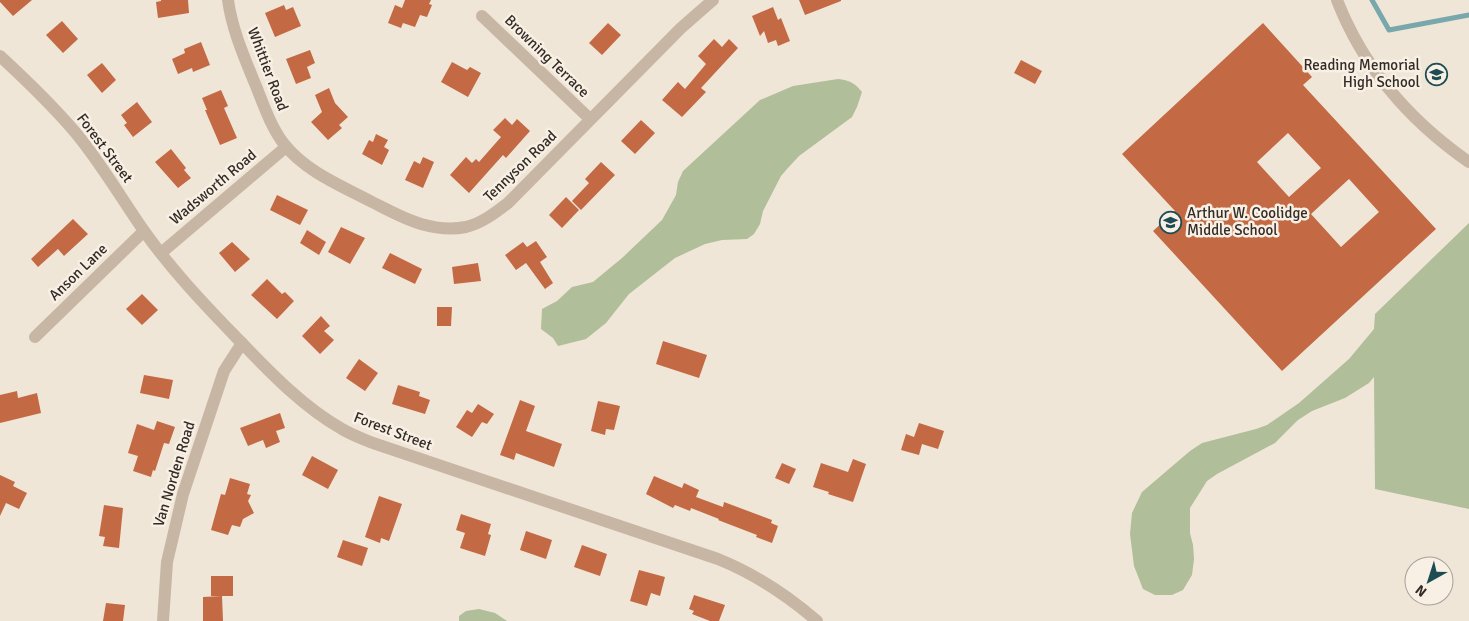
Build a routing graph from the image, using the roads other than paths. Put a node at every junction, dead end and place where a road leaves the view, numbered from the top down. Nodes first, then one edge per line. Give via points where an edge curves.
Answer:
1 (228, 0) edge
2 (714, 0) edge
3 (1337, 0) edge
4 (482, 16) dead end
5 (0, 56) edge
6 (590, 119) junction
7 (286, 147) junction
8 (1469, 162) edge
9 (144, 231) junction
10 (160, 253) junction
11 (35, 337) dead end
12 (242, 343) junction
13 (163, 621) edge
14 (817, 621) edge

1 - 7 street, Whittier Road via 250,72 270,121
2 - 6 street, Tennyson Road via 681,28
3 - 8 street via 1352,35 1386,86 1413,116
4 - 6 street, Browning Terrace
5 - 9 street, Forest Street via 75,131
6 - 7 street, Tennyson Road via 508,203 488,218 456,228 436,228 405,218 316,172
7 - 10 street, Wadsworth Road
9 - 10 street, Forest Street
9 - 11 street, Anson Lane
10 - 12 street, Forest Street
12 - 13 street, Van Norden Road via 224,371 183,494 167,562
12 - 14 street, Forest Street via 308,405 358,437 718,559 773,587

